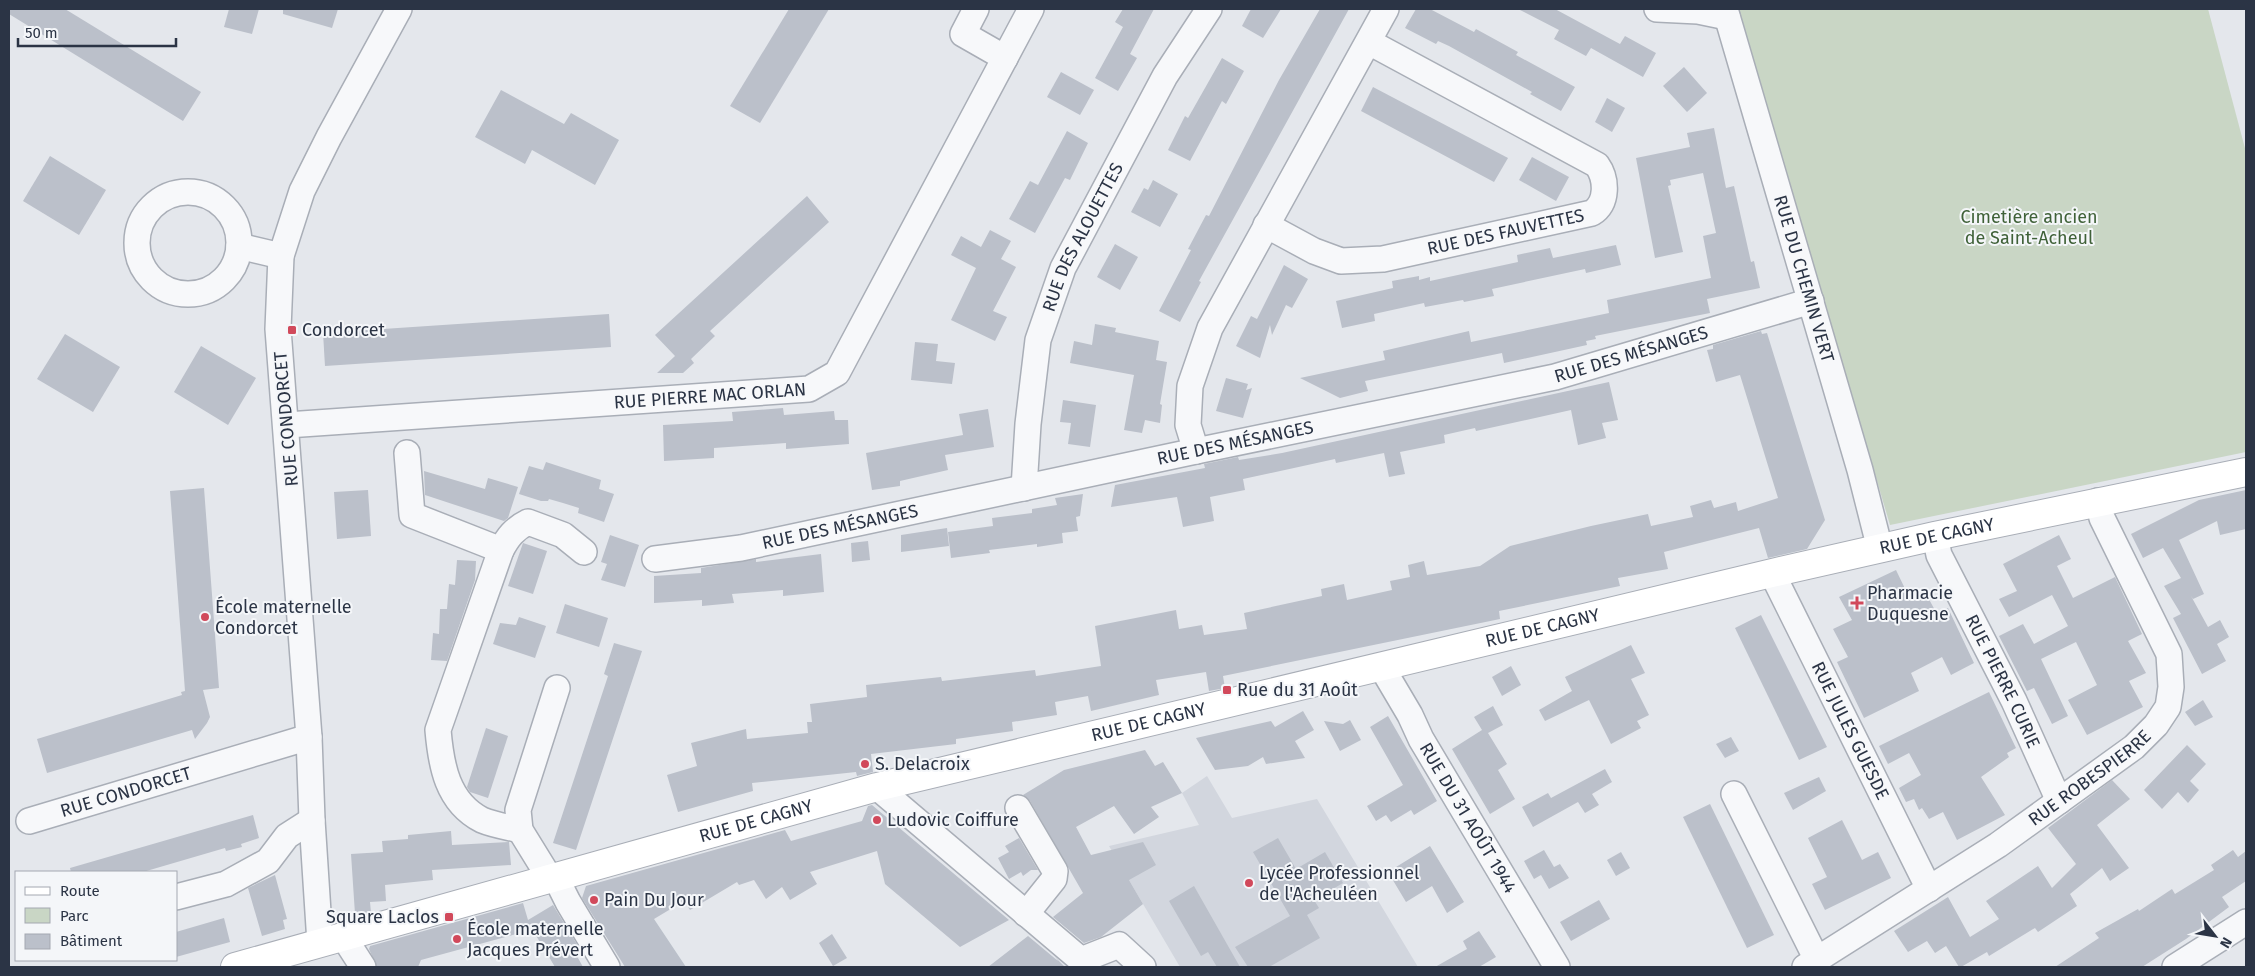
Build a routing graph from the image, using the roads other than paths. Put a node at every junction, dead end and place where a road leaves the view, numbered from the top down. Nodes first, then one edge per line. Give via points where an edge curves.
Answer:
1 (399, 9) edge
2 (976, 9) edge
3 (1031, 9) edge
4 (1209, 9) edge
5 (1386, 9) edge
6 (1657, 9) edge
7 (1726, 13) edge
8 (1369, 42) junction
9 (1004, 58) junction
10 (1266, 225) junction
11 (239, 246) junction
12 (281, 256) junction
13 (1811, 301) junction
14 (287, 425) junction
15 (1196, 451) junction
16 (407, 453) dead end
17 (2246, 472) edge
18 (1024, 488) junction
19 (2098, 501) junction
20 (1935, 536) junction
21 (1880, 549) junction
22 (501, 550) junction
23 (584, 552) dead end
24 (655, 559) dead end
25 (1772, 573) junction
26 (1381, 666) junction
27 (558, 688) dead end
28 (309, 737) junction
29 (877, 787) junction
30 (1734, 794) dead end
31 (2059, 801) junction
32 (1018, 808) dead end
33 (312, 820) junction
34 (29, 821) dead end
35 (520, 830) junction
36 (552, 876) junction
37 (1929, 888) junction
38 (178, 897) edge
39 (1026, 914) junction
40 (2246, 922) edge
41 (332, 939) junction
42 (1078, 964) edge
43 (1811, 964) edge
44 (235, 967) edge
45 (363, 967) edge
46 (607, 967) edge
47 (1143, 967) edge
48 (1557, 967) edge
49 (2175, 967) edge

1 - 12 street, RUE CONDORCET via 302,191
2 - 9 street via 962,34
3 - 9 street, RUE PIERRE MAC ORLAN
4 - 18 street, RUE DES ALOUETTES via 1165,76 1063,268 1038,340
5 - 8 street
6 - 7 street
7 - 13 street, RUE DU CHEMIN VERT
8 - 10 street
8 - 10 street, RUE DES FAUVETTES via 1597,165 1603,174 1604,196 1598,209 1592,213 1383,260 1341,261 1314,251
9 - 14 street, RUE PIERRE MAC ORLAN via 837,373 809,388
10 - 15 street via 1210,328 1190,386 1188,425
11 - 11 street via 233,217 210,196 196,192 166,196 144,216 138,231 137,246 142,264 152,280 163,288 188,295 201,293 223,281 232,271
11 - 12 street
12 - 14 street, RUE CONDORCET via 278,329
13 - 15 street, RUE DES MÉSANGES via 1555,377
13 - 21 street, RUE DU CHEMIN VERT
14 - 28 street, RUE CONDORCET
15 - 18 street, RUE DES MÉSANGES
16 - 22 street via 412,515
17 - 19 main road, RUE DE CAGNY
18 - 24 street, RUE DES MÉSANGES via 741,548
19 - 20 main road, RUE DE CAGNY
19 - 31 street, RUE ROBESPIERRE via 2102,518 2169,654 2171,686 2168,707 2156,725 2134,747
20 - 21 main road, RUE DE CAGNY
20 - 31 street, RUE PIERRE CURIE via 1939,555 2014,701
21 - 25 main road, RUE DE CAGNY
22 - 23 street via 509,536 528,522 563,535
22 - 35 street via 438,730 440,761 450,788 464,807 483,820
25 - 26 main road, RUE DE CAGNY
25 - 37 street, RUE JULES GUESDE
26 - 29 main road, RUE DE CAGNY
26 - 48 street, RUE DU 31 AOÛT 1944
27 - 35 street via 518,810
28 - 33 street, RUE CONDORCET
28 - 34 street, RUE CONDORCET
29 - 36 main road, RUE DE CAGNY
29 - 39 street
30 - 43 street, RUE ROBESPIERRE
31 - 37 street, RUE ROBESPIERRE via 1998,845
32 - 39 street via 1054,871 1054,878
33 - 38 street via 287,836 268,862 226,884
33 - 41 street, RUE CONDORCET
35 - 36 street
36 - 41 main road, RUE DE CAGNY
36 - 46 street
37 - 43 street, RUE ROBESPIERRE
39 - 42 street
40 - 49 street
41 - 44 main road, RUE DE CAGNY
41 - 45 street
42 - 47 street via 1119,945

